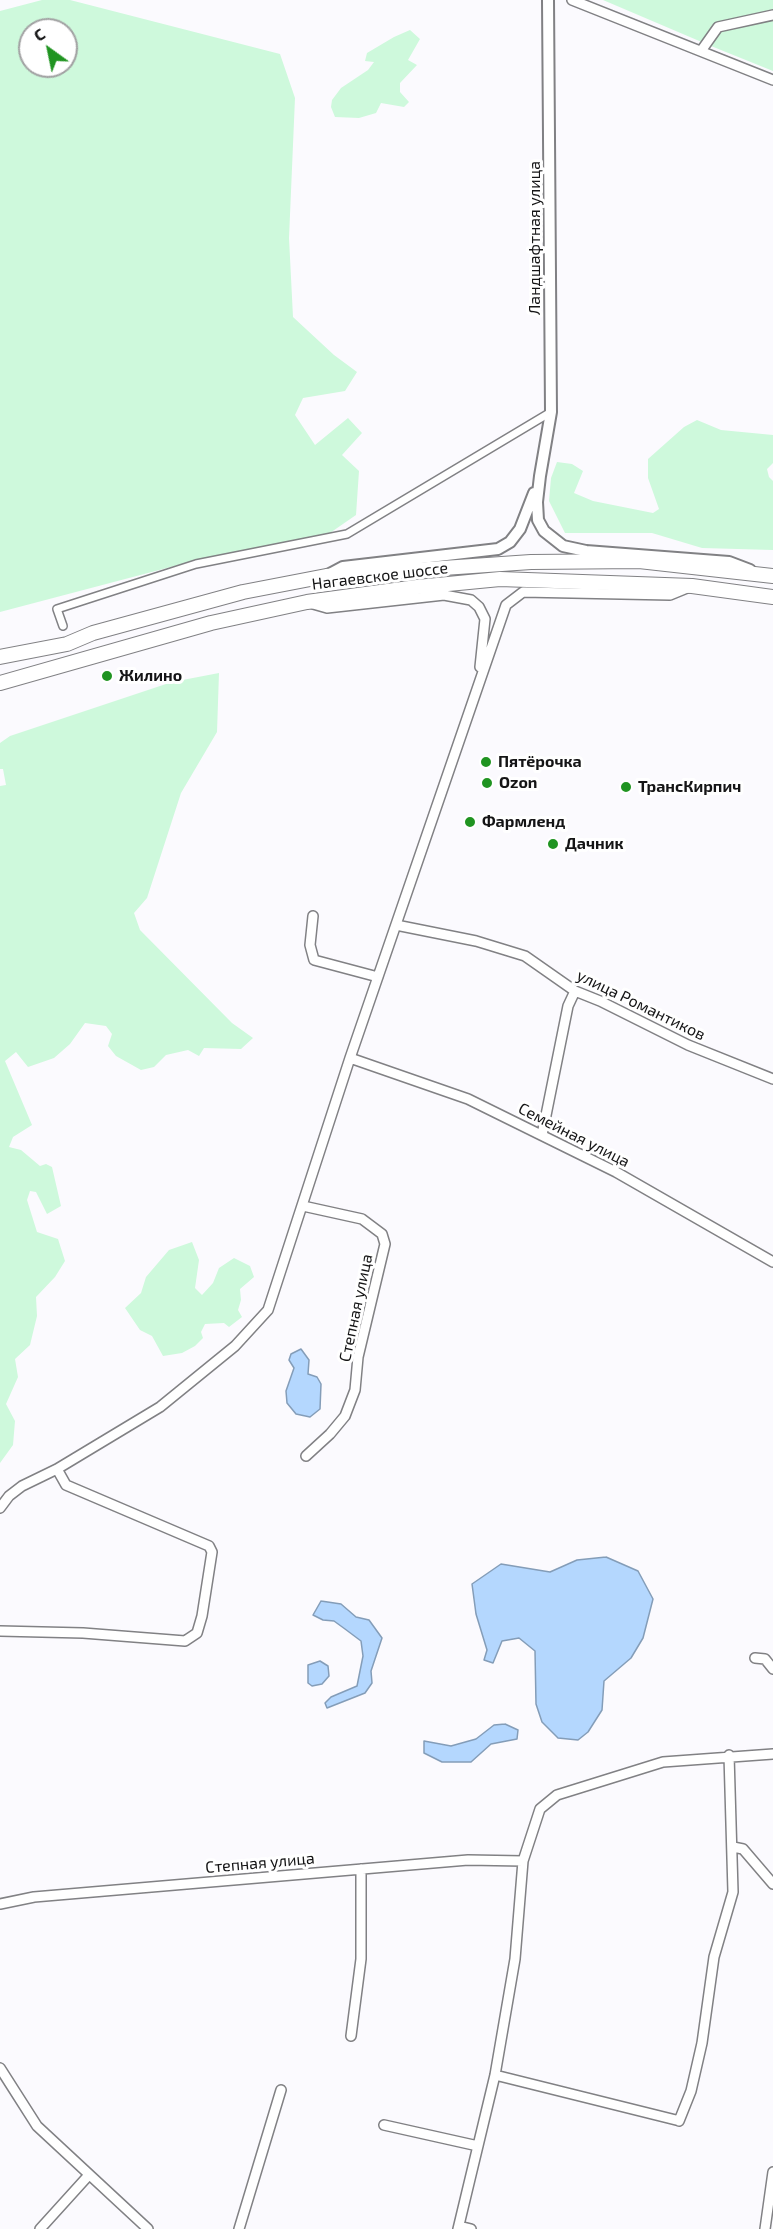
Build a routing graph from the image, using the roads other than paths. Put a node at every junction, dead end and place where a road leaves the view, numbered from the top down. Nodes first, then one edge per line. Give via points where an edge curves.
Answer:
1 (548, 0) edge
2 (572, 0) edge
3 (773, 15) edge
4 (701, 51) junction
5 (773, 80) edge
6 (551, 412) junction
7 (540, 476) junction
8 (756, 573) junction
9 (326, 576) junction
10 (773, 576) edge
11 (692, 586) junction
12 (773, 597) edge
13 (307, 602) junction
14 (63, 626) dead end
15 (0, 657) edge
16 (479, 679) junction
17 (0, 683) edge
18 (313, 916) dead end
19 (396, 925) junction
20 (378, 977) junction
21 (575, 991) junction
22 (350, 1058) junction
23 (773, 1079) edge
24 (542, 1135) junction
25 (303, 1206) junction
26 (773, 1262) edge
27 (306, 1456) dead end
28 (57, 1469) junction
29 (0, 1508) edge
30 (0, 1631) edge
31 (755, 1658) dead end
32 (773, 1669) edge
33 (773, 1754) edge
34 (729, 1755) junction
35 (733, 1847) junction
36 (523, 1861) junction
37 (361, 1869) junction
38 (773, 1884) edge
39 (0, 1904) edge
40 (351, 2036) dead end
41 (0, 2068) edge
42 (495, 2075) junction
43 (281, 2090) dead end
44 (384, 2125) dead end
45 (478, 2146) junction
46 (773, 2172) edge
47 (88, 2176) junction
48 (459, 2228) edge
49 (40, 2229) edge
50 (148, 2229) edge
51 (239, 2229) edge
52 (471, 2229) edge
53 (765, 2229) edge

1 - 6 street, Ландшафтная улица
2 - 4 street
3 - 4 street via 718,27
4 - 5 street
6 - 7 street, Ландшафтная улица
6 - 14 street via 346,534 196,564 57,609
7 - 8 street via 538,520 544,531 563,546 729,562
7 - 9 street via 520,529 498,549 343,567
8 - 9 main road, Нагаевское шоссе via 639,561 563,561
8 - 10 main road, Нагаевское шоссе
9 - 15 main road, Нагаевское шоссе via 243,592 93,633 67,644
11 - 12 main road, Нагаевское шоссе
11 - 13 main road, Нагаевское шоссе via 501,579
11 - 16 street via 670,596 523,592 506,605
13 - 16 street via 327,608 444,596 471,600 485,619
13 - 17 main road, Нагаевское шоссе via 200,626
16 - 19 street
18 - 20 street via 310,945 314,960
19 - 20 street
19 - 21 street, улица Романтиков via 476,941 525,956
20 - 22 street
21 - 23 street, улица Романтиков via 688,1045
21 - 24 street via 568,1006
22 - 24 street, Семейная улица via 468,1099
22 - 25 street
24 - 26 street, Семейная улица via 616,1172
25 - 27 street, Степная улица via 362,1219 382,1234 385,1244 349,1407 330,1434
25 - 28 street via 268,1310 235,1346 160,1407
28 - 29 street via 22,1486
28 - 30 street via 66,1485 209,1546 210,1562 197,1633 185,1641
31 - 32 street via 765,1659
33 - 34 street
34 - 35 street
34 - 36 street via 663,1762 557,1795 540,1809
35 - 38 street via 743,1849
35 - 42 street via 733,1892 714,1958 691,2091 678,2120
36 - 37 street, Степная улица via 468,1860
36 - 42 street via 515,1959
37 - 39 street, Степная улица via 34,1897
37 - 40 street via 361,1959
41 - 47 street via 37,2126
42 - 45 street
43 - 51 street
44 - 45 street
45 - 48 street
46 - 53 street
47 - 49 street
47 - 50 street
48 - 52 street

